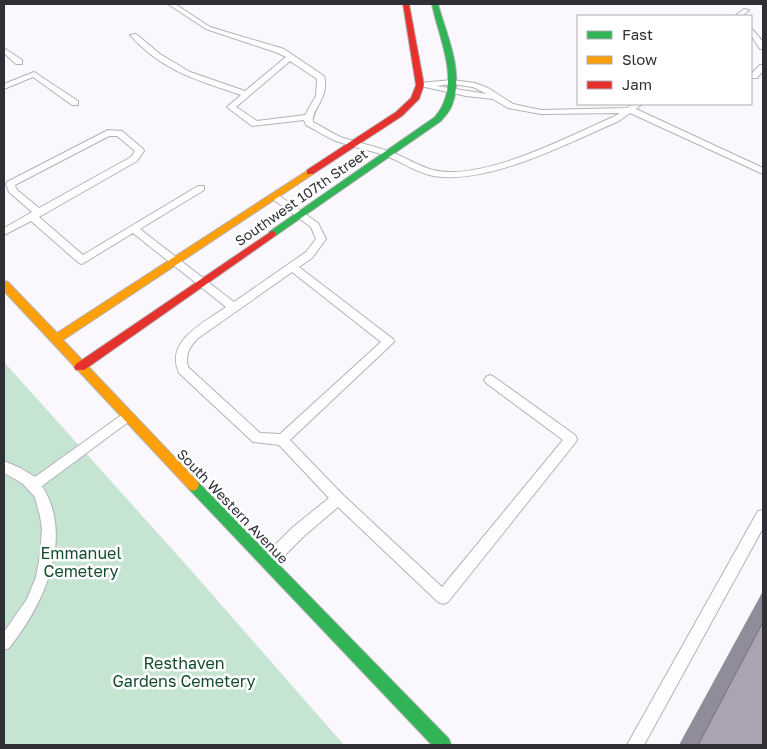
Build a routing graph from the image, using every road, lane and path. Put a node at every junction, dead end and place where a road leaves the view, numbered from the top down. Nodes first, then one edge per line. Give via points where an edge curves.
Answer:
1 (171, 4) edge
2 (406, 4) edge
3 (435, 4) edge
4 (746, 10) dead end
5 (740, 15) edge
6 (752, 32) edge
7 (134, 35) dead end
8 (763, 47) edge
9 (4, 50) edge
10 (291, 57) junction
11 (19, 62) dead end
12 (763, 67) edge
13 (752, 76) edge
14 (420, 85) junction
15 (4, 87) edge
16 (452, 87) junction
17 (247, 94) junction
18 (75, 103) dead end
19 (637, 105) edge
20 (631, 110) junction
21 (308, 117) junction
22 (354, 144) junction
23 (389, 154) junction
24 (763, 171) edge
25 (201, 188) dead end
26 (274, 196) junction
27 (35, 215) junction
28 (301, 215) junction
29 (134, 228) junction
30 (4, 232) edge
31 (174, 262) junction
32 (292, 267) junction
33 (202, 283) junction
34 (4, 285) edge
35 (235, 308) junction
36 (55, 340) junction
37 (80, 367) junction
38 (490, 380) dead end
39 (127, 416) junction
40 (282, 440) junction
41 (4, 467) edge
42 (34, 485) junction
43 (338, 500) junction
44 (763, 516) edge
45 (267, 563) junction
46 (4, 643) edge
47 (443, 745) edge
48 (635, 745) edge

1 - 10 lane via 208,28
2 - 14 street
3 - 16 street
4 - 5 lane
6 - 8 lane
7 - 17 lane via 157,56 187,74
9 - 11 lane
10 - 17 lane via 268,73
10 - 21 lane via 321,78 320,96
12 - 13 lane
14 - 16 lane
14 - 22 street, Southwest 107th Street via 415,99
15 - 18 lane via 34,74
16 - 20 lane via 540,112
16 - 23 street, Southwest 107th Street via 448,105 438,119
17 - 21 lane via 231,107 255,124
19 - 20 lane
20 - 23 lane via 563,142 476,172 434,173
20 - 24 lane
21 - 22 lane via 309,123
22 - 23 lane
22 - 26 street, Southwest 107th Street
23 - 28 street, Southwest 107th Street
25 - 29 lane
26 - 28 lane
26 - 31 street, Southwest 107th Street
27 - 27 lane via 134,160 140,151 119,133 108,133 10,184
27 - 29 lane via 82,260
27 - 30 lane
28 - 32 lane via 314,225 320,239 309,255
28 - 33 street, Southwest 107th Street
29 - 31 lane
31 - 33 lane
31 - 36 street, Southwest 107th Street
32 - 35 lane
32 - 40 lane via 389,342
33 - 35 lane
33 - 37 street, Southwest 107th Street
34 - 36 street, South Western Avenue
35 - 40 lane via 193,336 182,348 180,363 183,370 257,438
36 - 37 street, South Western Avenue
37 - 39 street, South Western Avenue
38 - 43 lane via 571,439 443,597
39 - 42 lane
39 - 45 street, South Western Avenue
40 - 43 lane
41 - 42 lane
42 - 46 lane via 41,496 48,527 43,578 32,603
43 - 45 lane via 298,532
44 - 48 lane
45 - 47 street, South Western Avenue

